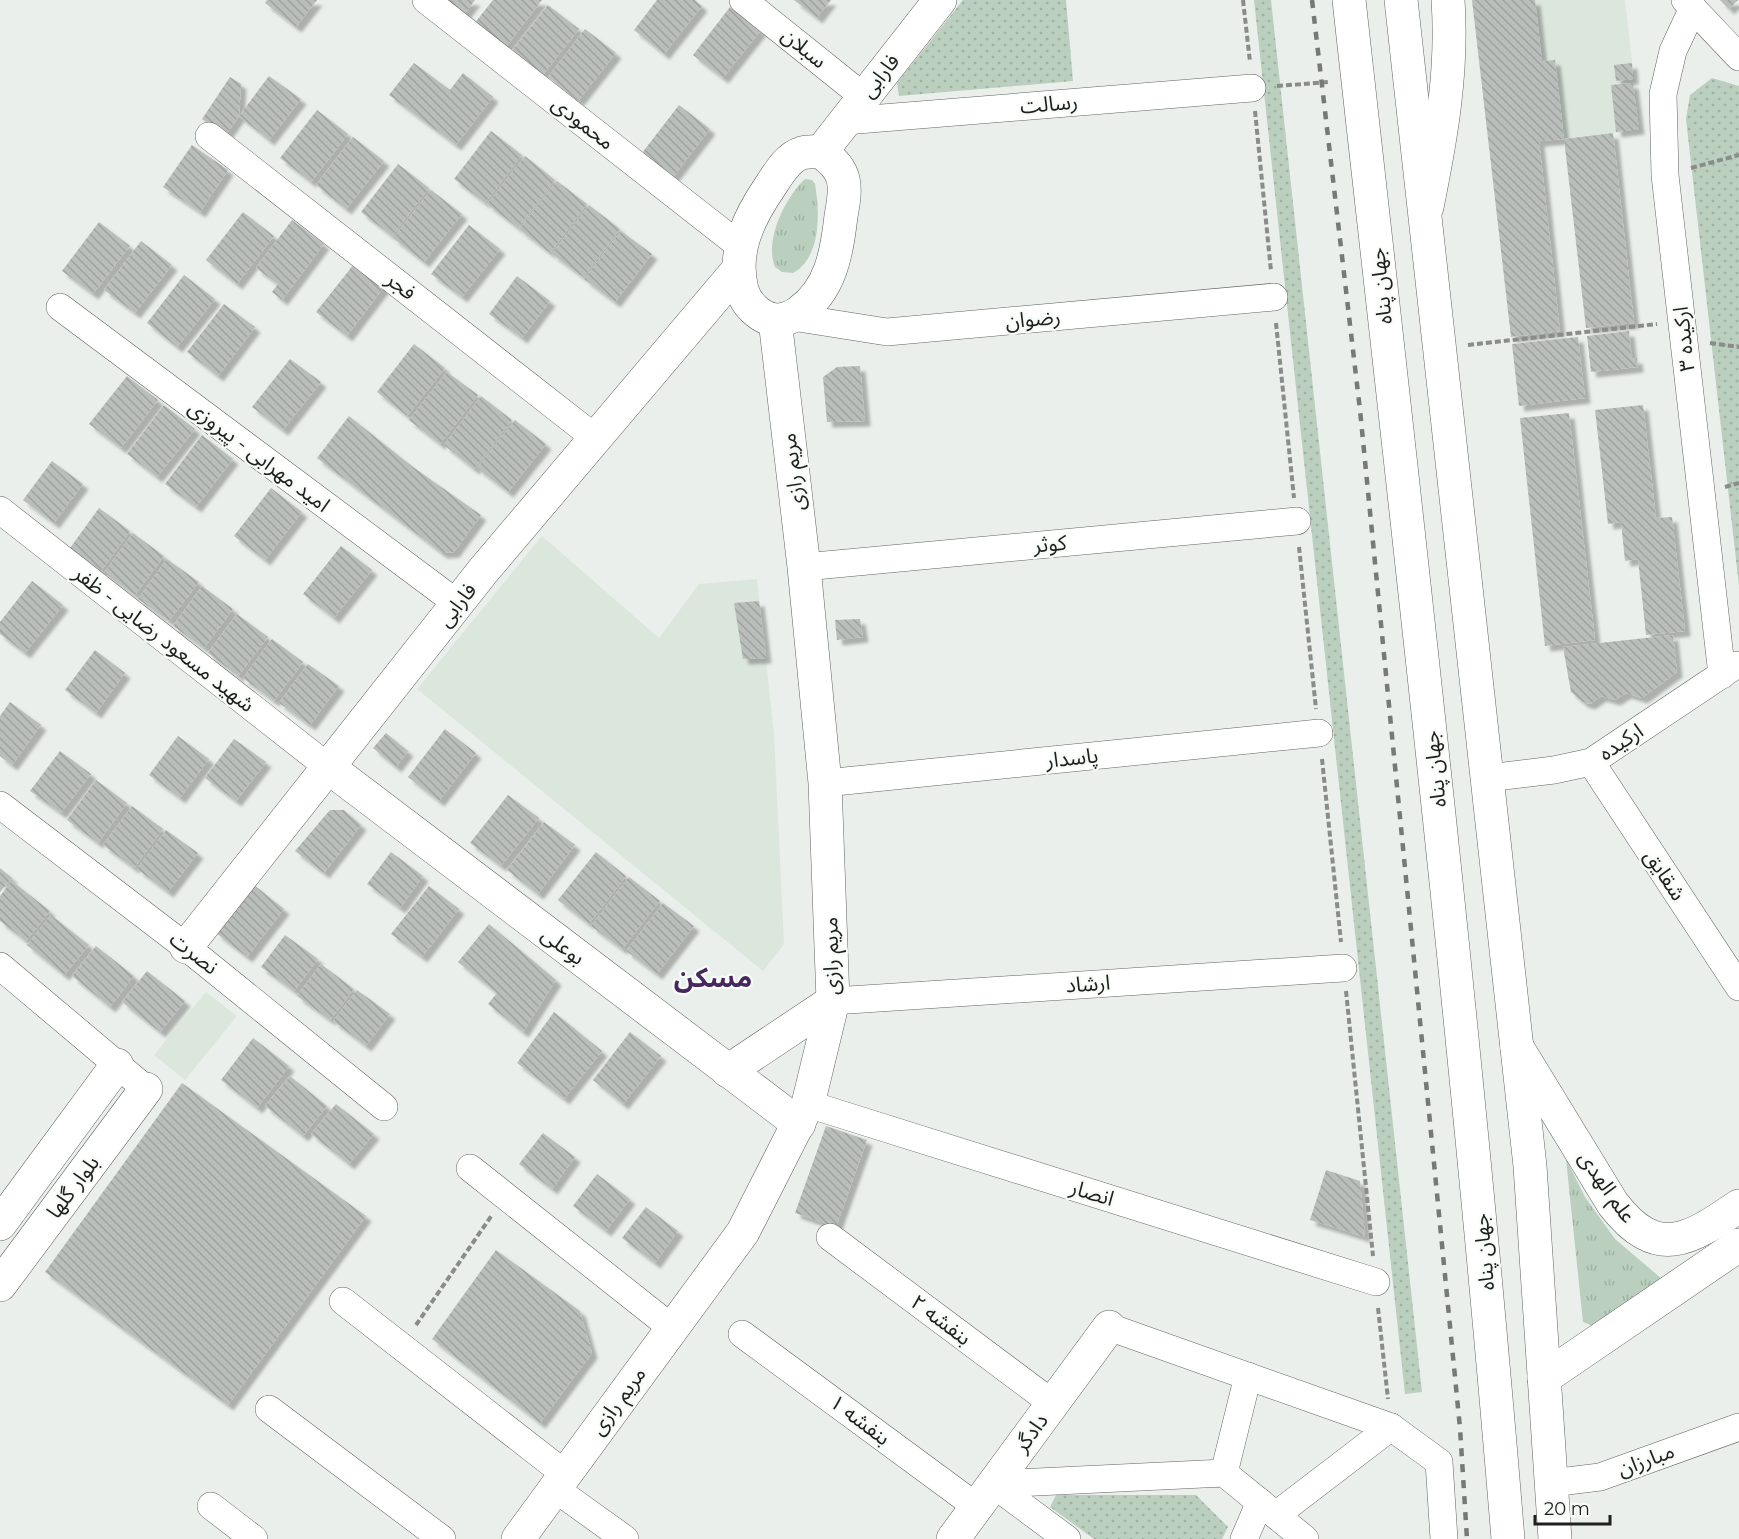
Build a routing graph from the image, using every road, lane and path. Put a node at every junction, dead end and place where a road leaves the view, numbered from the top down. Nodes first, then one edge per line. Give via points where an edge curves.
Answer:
1 (426, 0) edge
2 (744, 0) edge
3 (940, 0) edge
4 (1349, 0) edge
5 (1401, 0) edge
6 (1448, 0) edge
7 (1689, 4) edge
8 (1739, 57) edge
9 (1332, 81) dead end
10 (1252, 88) joint
11 (855, 109) junction
12 (208, 135) dead end
13 (821, 152) junction
14 (1739, 155) edge
15 (1665, 176) junction
16 (1424, 220) junction
17 (739, 259) junction
18 (1274, 297) dead end
19 (60, 307) dead end
20 (783, 319) junction
21 (1682, 321) junction
22 (1438, 348) junction
23 (594, 437) junction
24 (0, 510) edge
25 (1297, 521) dead end
26 (804, 567) junction
27 (458, 604) junction
28 (1730, 669) edge
29 (1319, 733) dead end
30 (1591, 762) junction
31 (328, 767) junction
32 (1487, 778) junction
33 (825, 783) junction
34 (0, 805) edge
35 (186, 947) junction
36 (0, 966) edge
37 (1343, 968) dead end
38 (1739, 987) edge
39 (833, 1000) junction
40 (1517, 1047) junction
41 (117, 1065) junction
42 (728, 1071) junction
43 (146, 1089) joint
44 (384, 1107) dead end
45 (803, 1114) junction
46 (470, 1168) dead end
47 (505, 1196) junction
48 (1739, 1206) edge
49 (0, 1224) edge
50 (830, 1237) dead end
51 (1673, 1242) junction
52 (1739, 1245) edge
53 (1697, 1274) junction
54 (1376, 1282) dead end
55 (0, 1285) edge
56 (343, 1301) dead end
57 (1109, 1326) joint
58 (672, 1328) junction
59 (742, 1334) dead end
60 (400, 1348) junction
61 (1248, 1376) junction
62 (1544, 1378) junction
63 (1052, 1403) junction
64 (269, 1409) dead end
65 (1739, 1426) edge
66 (1391, 1427) junction
67 (1224, 1473) junction
68 (560, 1481) junction
69 (1551, 1484) junction
70 (985, 1496) junction
71 (211, 1506) dead end
72 (1268, 1509) junction
73 (255, 1539) edge
74 (442, 1539) edge
75 (518, 1539) edge
76 (626, 1539) edge
77 (953, 1539) edge
78 (1067, 1539) edge
79 (1244, 1539) edge
80 (1305, 1539) edge
81 (1444, 1539) edge
82 (1508, 1539) edge
83 (1554, 1539) edge

1 - 17 street, محمودی
2 - 11 street, سبلان
3 - 11 street, فارابی
4 - 82 street, جهان پناه via 1448,889
5 - 16 street
6 - 16 street via 1451,43 1444,123
7 - 8 street
7 - 15 street, ارکیده ۳ via 1663,94
9 - 10 path
10 - 11 street, رسالت
11 - 13 street, فارابی
12 - 23 street, فجر
13 - 17 street, فارابی via 802,153 784,166 760,202
13 - 20 street via 836,165 843,180 838,240 821,292 808,306
14 - 15 path
15 - 21 street, ارکیده ۳
16 - 22 street
17 - 20 street via 748,304 754,310
17 - 23 street, فارابی
18 - 20 street, رضوان via 887,332
19 - 27 street, امید مهرابی - پیروزی
20 - 26 street, مریم رازی
21 - 22 path
21 - 28 street, ارکیده ۳
22 - 32 street
23 - 27 street, فارابی
24 - 31 street, شهید مسعود رضایی - ظفر
25 - 26 street, کوثر
26 - 33 street, مریم رازی
27 - 31 street, فارابی
28 - 30 street, ارکیده
29 - 33 street, پاسدار
30 - 32 street, ارکیده via 1554,771
30 - 38 street, شقایق
31 - 35 street, فارابی
31 - 42 street, بوعلی
32 - 40 street
33 - 39 street, مریم رازی
34 - 35 street, نصرت
35 - 44 street, نصرت
36 - 41 street
37 - 39 street, ارشاد
39 - 42 street
39 - 45 street, مریم رازی
40 - 51 street, علم الهدی via 1623,1217 1643,1234
40 - 62 street via 1530,1166
41 - 43 street
41 - 49 street, بلوار گلها
42 - 45 street, بوعلی
43 - 55 street, بلوار گلها
45 - 54 street, انصار
45 - 58 street, مریم رازی via 743,1232
46 - 47 street
47 - 58 street
47 - 60 path
48 - 51 street via 1706,1228
50 - 63 street, بنفشه ۲
51 - 53 street via 1679,1263
52 - 53 street
53 - 62 street
56 - 60 street
57 - 61 street
57 - 63 street, دادگر
58 - 68 street, مریم رازی
59 - 70 street, بنفشه ۱
60 - 68 street
61 - 66 street
61 - 67 street
62 - 69 street
63 - 70 street, دادگر
64 - 74 street
65 - 69 street, مبارزان via 1600,1477
66 - 72 street
66 - 81 street via 1439,1462
67 - 70 street
67 - 72 street
68 - 75 street, مریم رازی
68 - 76 street
69 - 83 street
70 - 77 street, دادگر
70 - 78 street, بنفشه ۱
71 - 73 street
72 - 79 street
72 - 80 street

